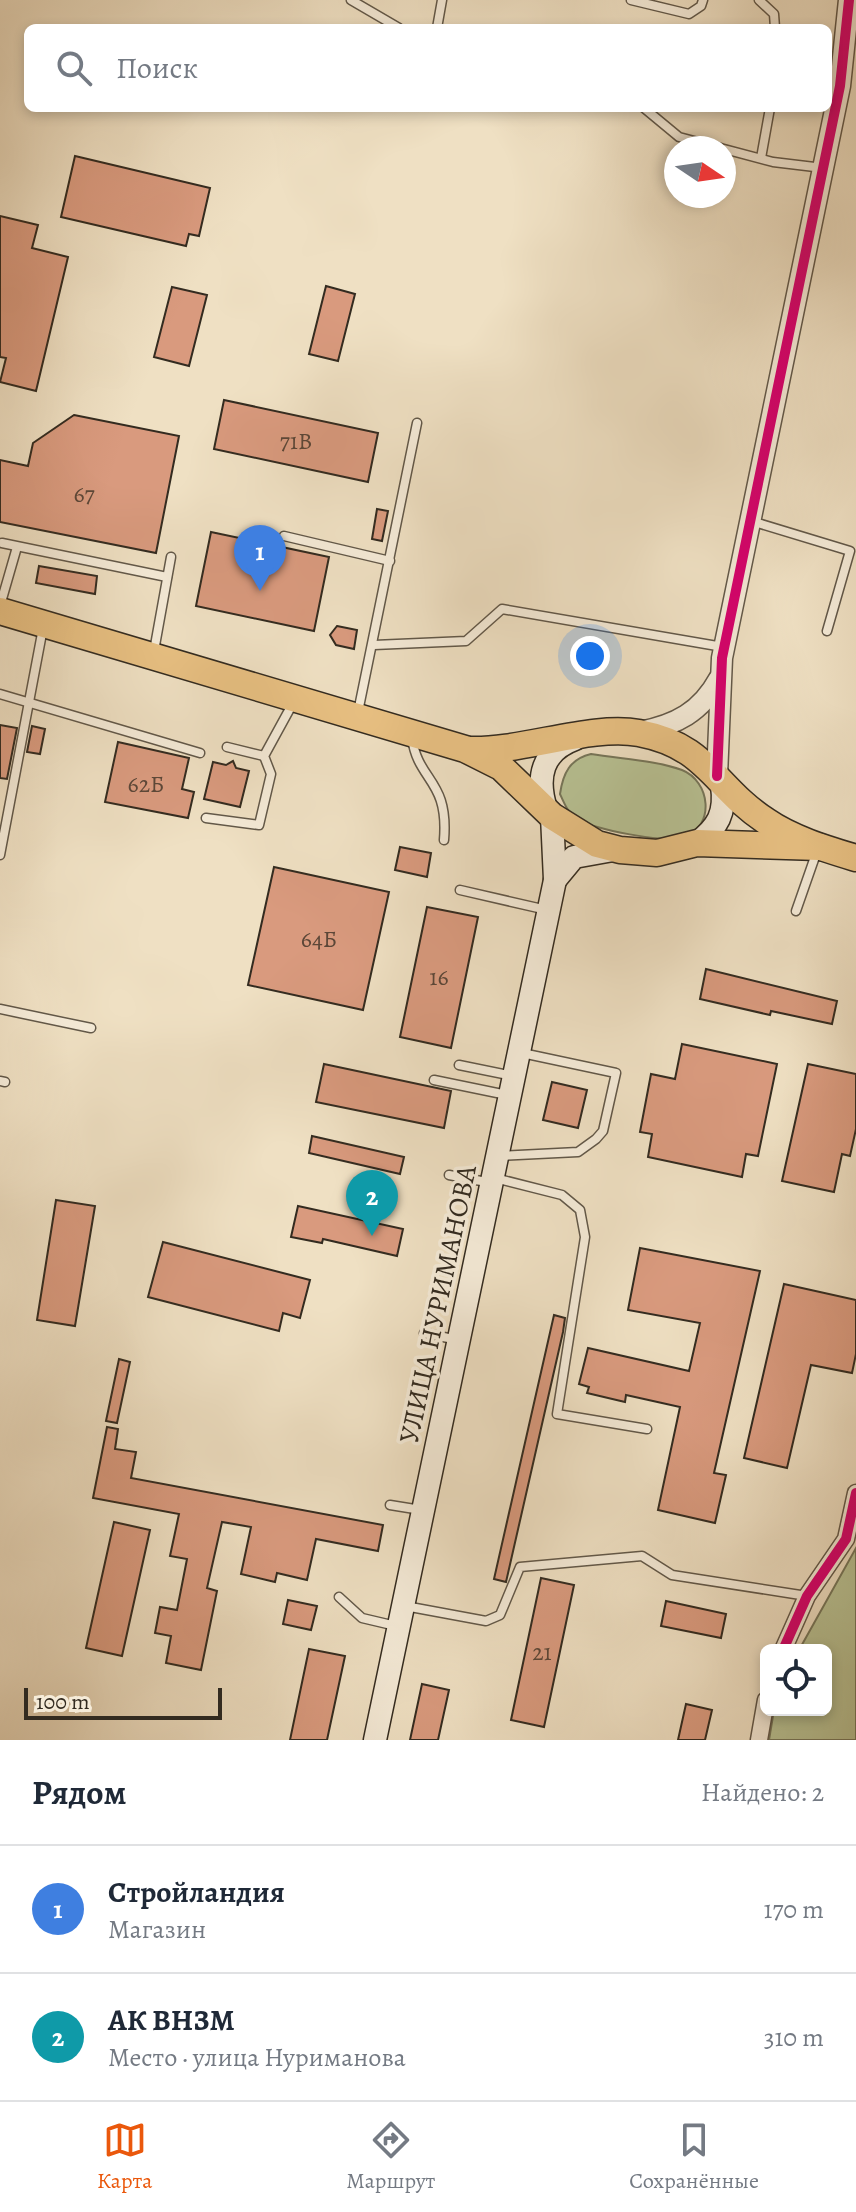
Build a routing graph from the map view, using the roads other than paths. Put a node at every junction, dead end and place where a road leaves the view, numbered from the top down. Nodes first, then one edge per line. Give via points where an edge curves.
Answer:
1 (351, 0) edge
2 (442, 0) edge
3 (631, 0) edge
4 (703, 0) edge
5 (759, 0) edge
6 (849, 0) edge
7 (392, 24) edge
8 (438, 24) edge
9 (775, 24) edge
10 (649, 112) edge
11 (769, 112) edge
12 (678, 136) edge
13 (736, 152) edge
14 (761, 158) junction
15 (823, 168) junction
16 (417, 423) dead end
17 (750, 520) junction
18 (284, 536) dead end
19 (2, 543) dead end
20 (17, 547) junction
21 (171, 557) dead end
22 (390, 561) junction
23 (167, 577) junction
24 (0, 608) edge
25 (43, 624) junction
26 (827, 631) dead end
27 (374, 645) junction
28 (724, 647) junction
29 (154, 656) junction
30 (719, 679) junction
31 (0, 694) edge
32 (296, 699) junction
33 (30, 700) junction
34 (357, 717) junction
35 (637, 732) junction
36 (411, 733) junction
37 (584, 736) junction
38 (227, 747) dead end
39 (465, 749) junction
40 (200, 753) dead end
41 (264, 756) junction
42 (720, 781) junction
43 (549, 812) junction
44 (206, 818) dead end
45 (444, 840) dead end
46 (697, 843) junction
47 (819, 847) junction
48 (620, 850) junction
49 (0, 855) edge
50 (856, 858) edge
51 (555, 880) junction
52 (460, 890) dead end
53 (548, 911) junction
54 (796, 911) dead end
55 (0, 1009) edge
56 (91, 1028) dead end
57 (520, 1053) junction
58 (459, 1065) dead end
59 (434, 1080) dead end
60 (513, 1086) junction
61 (495, 1172) junction
62 (449, 1175) dead end
63 (424, 1333) dead end
64 (460, 1341) junction
65 (647, 1429) dead end
66 (856, 1493) edge
67 (390, 1505) dead end
68 (424, 1511) junction
69 (807, 1596) junction
70 (339, 1597) dead end
71 (402, 1616) junction
72 (786, 1644) edge
73 (763, 1716) edge
74 (375, 1740) edge
75 (759, 1740) edge

1 - 7 lane
2 - 8 lane
3 - 4 lane via 689,14
5 - 9 lane via 774,14
6 - 15 street via 840,86
10 - 12 lane
11 - 14 lane
13 - 14 lane
14 - 15 lane
15 - 17 street
16 - 22 lane
17 - 26 lane via 850,551
17 - 28 street
18 - 22 lane
19 - 20 lane
20 - 23 lane
20 - 24 lane
21 - 23 lane
22 - 27 lane
23 - 29 lane
24 - 25 main road
25 - 29 main road
25 - 33 lane
27 - 28 lane via 466,641 502,609
27 - 34 lane
28 - 30 street
29 - 32 main road
30 - 35 street via 690,714 662,728
30 - 42 street
31 - 33 lane
32 - 34 main road
32 - 41 lane
33 - 40 lane
33 - 49 lane
34 - 36 main road
35 - 37 main road
35 - 42 main road via 696,756
36 - 39 main road
36 - 45 lane via 414,755 443,801
37 - 39 main road
37 - 43 main road via 562,744 544,763 541,784
38 - 41 lane
39 - 43 main road via 501,767
41 - 44 lane via 271,774 259,825
42 - 46 main road via 721,817
42 - 47 main road via 767,822
43 - 48 main road via 585,838
43 - 51 main road, УЛИЦА НУРИМАНОВА
46 - 47 main road
46 - 48 main road via 669,852
47 - 50 main road
47 - 54 lane
48 - 51 main road via 574,857
51 - 53 main road, УЛИЦА НУРИМАНОВА
52 - 53 lane
53 - 57 main road, УЛИЦА НУРИМАНОВА
55 - 56 lane
57 - 60 main road, УЛИЦА НУРИМАНОВА
57 - 61 lane via 616,1073 613,1088 603,1131 578,1152
58 - 60 lane
59 - 60 lane
60 - 61 main road, УЛИЦА НУРИМАНОВА
61 - 62 lane
61 - 64 main road, УЛИЦА НУРИМАНОВА
61 - 65 lane via 562,1195 580,1210 585,1237 557,1414
63 - 64 lane
64 - 68 main road, УЛИЦА НУРИМАНОВА
66 - 69 street via 846,1539
67 - 68 lane
68 - 71 main road, УЛИЦА НУРИМАНОВА
69 - 71 lane via 672,1575 642,1556 520,1567 500,1615 486,1621
69 - 72 street
70 - 71 lane via 362,1618
71 - 74 main road, УЛИЦА НУРИМАНОВА
73 - 75 street

